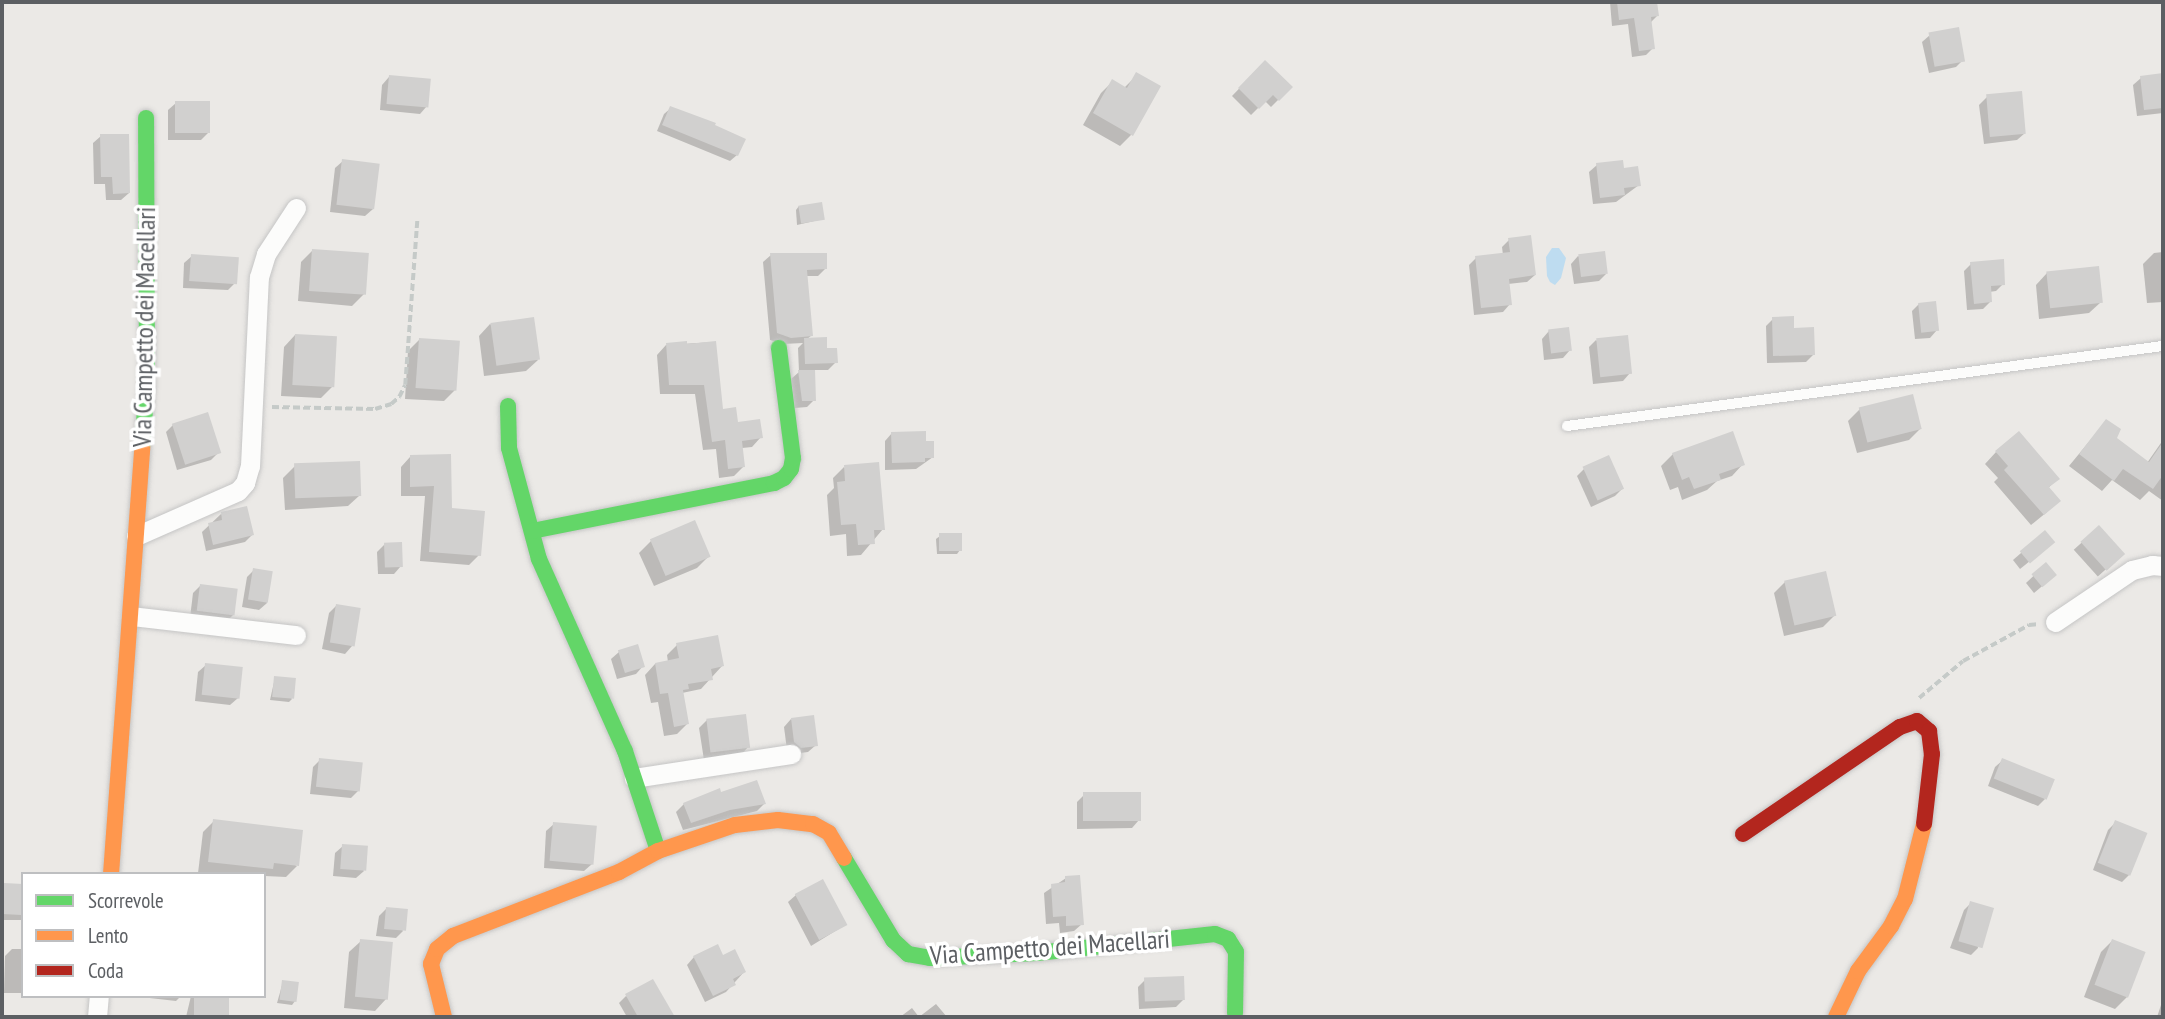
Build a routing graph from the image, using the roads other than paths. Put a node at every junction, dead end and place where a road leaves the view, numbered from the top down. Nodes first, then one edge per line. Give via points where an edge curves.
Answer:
1 (146, 118) dead end
2 (296, 208) dead end
3 (2163, 346) edge
4 (779, 348) dead end
5 (508, 406) dead end
6 (1567, 426) dead end
7 (531, 531) junction
8 (136, 536) junction
9 (2163, 566) edge
10 (131, 616) junction
11 (2055, 622) road end
12 (296, 635) dead end
13 (791, 754) dead end
14 (634, 778) junction
15 (1743, 834) dead end
16 (658, 850) junction
17 (111, 872) edge
18 (99, 998) edge
19 (1234, 1013) dead end
20 (97, 1017) edge
21 (444, 1017) edge
22 (1836, 1017) edge

1 - 8 street, Via Campetto dei Macellari via 147,385
2 - 8 street via 266,254 258,276 250,471 242,487
3 - 6 lane
4 - 7 street via 793,458 785,478
5 - 7 street via 509,448
7 - 14 street via 545,575
8 - 10 street, Via Campetto dei Macellari
9 - 11 street via 2132,570
10 - 12 street
10 - 17 street, Via Campetto dei Macellari
13 - 14 street
14 - 16 street
15 - 22 street via 1887,734 1917,721 1926,726 1932,754 1915,865 1896,917 1863,962
16 - 19 street, Via Campetto dei Macellari via 750,822 786,820 819,826 840,848 896,944 919,957 1049,952 1220,935 1231,942 1237,956
16 - 21 street, Via Campetto dei Macellari via 628,868 443,943 434,953 431,970
18 - 20 street

